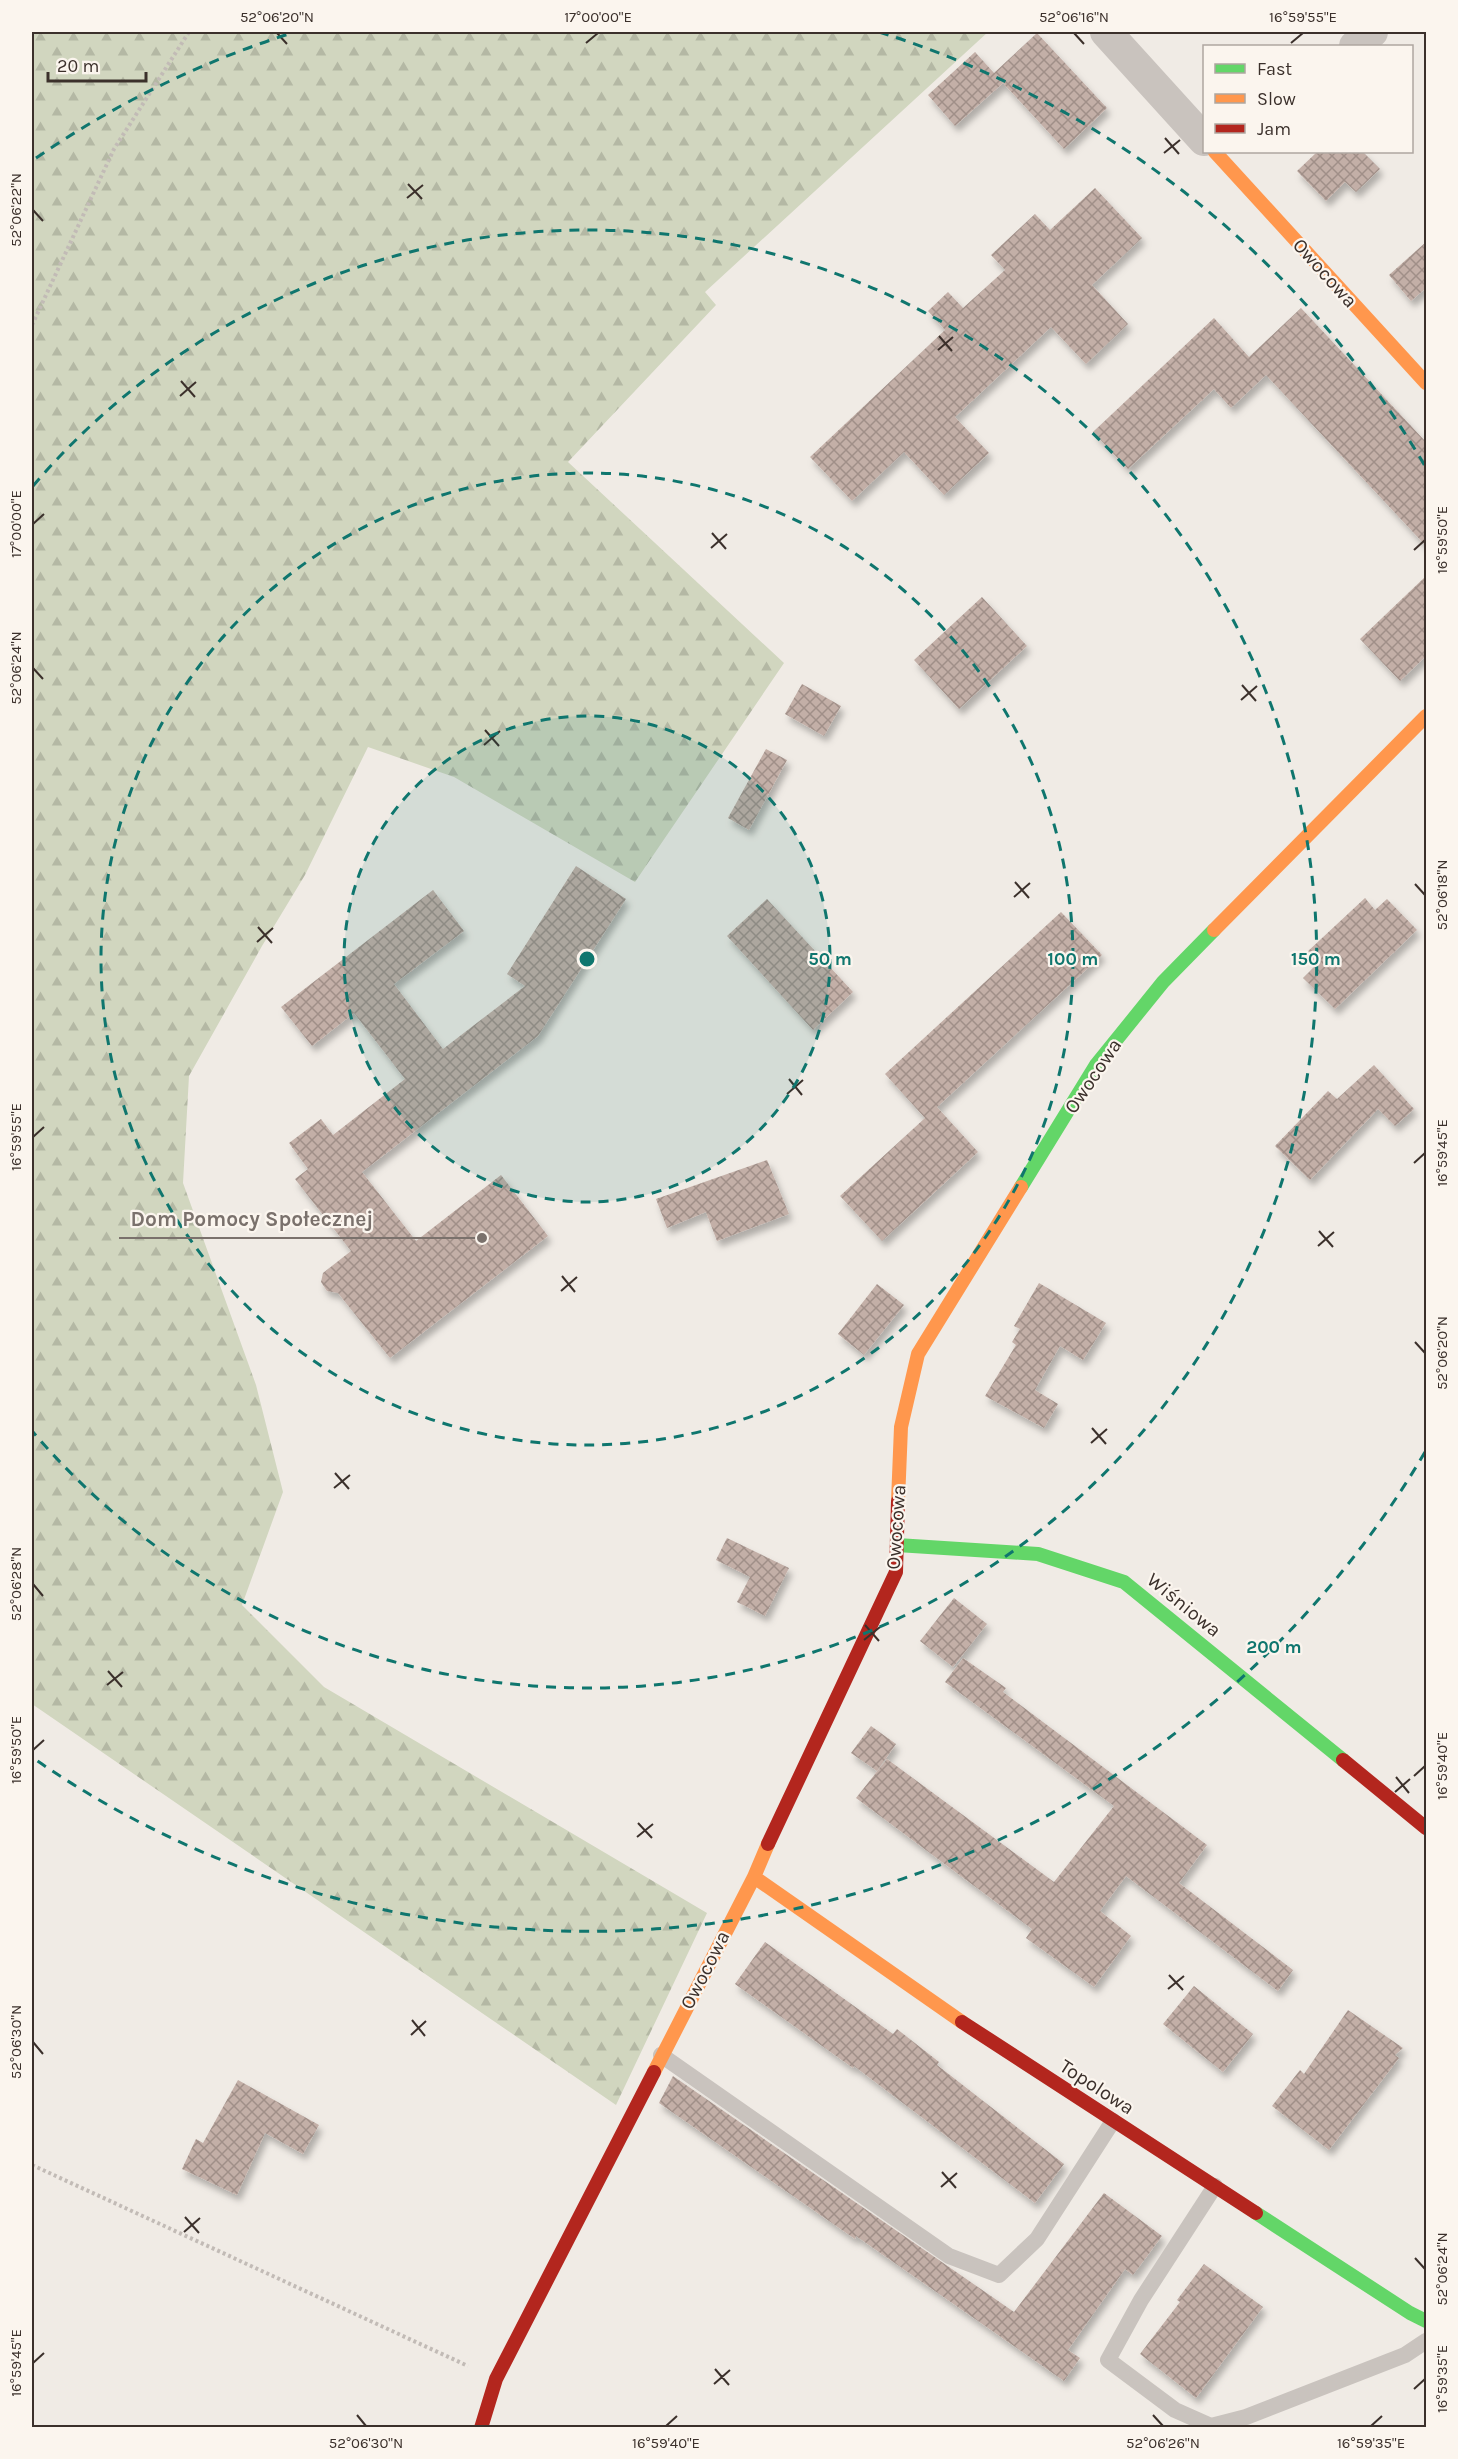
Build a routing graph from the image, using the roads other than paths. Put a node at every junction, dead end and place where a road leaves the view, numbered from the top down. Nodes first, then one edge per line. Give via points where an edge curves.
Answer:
1 (1106, 32) edge
2 (1372, 32) edge
3 (1356, 45) edge
4 (1203, 133) edge
5 (1222, 153) edge
6 (1426, 383) edge
7 (1426, 716) edge
8 (897, 1545) junction
9 (1426, 1828) edge
10 (753, 1876) junction
11 (661, 2055) junction
12 (1113, 2121) junction
13 (1215, 2186) junction
14 (1426, 2320) edge
15 (1426, 2341) edge
16 (481, 2427) edge

1 - 4 street, Owocowa
2 - 3 street
5 - 6 street, Owocowa
7 - 8 street, Owocowa via 1163,982 1096,1065 918,1354 901,1426
8 - 9 street, Wiśniowa via 1038,1554 1124,1582
8 - 10 street, Owocowa via 896,1572
10 - 11 street, Owocowa
10 - 12 street, Topolowa via 991,2042
11 - 12 lane via 949,2256 999,2275 1036,2239
11 - 16 street, Owocowa via 496,2379
12 - 13 street, Topolowa
13 - 14 street, Topolowa
13 - 15 lane via 1141,2300 1108,2360 1175,2410 1211,2426 1405,2355

